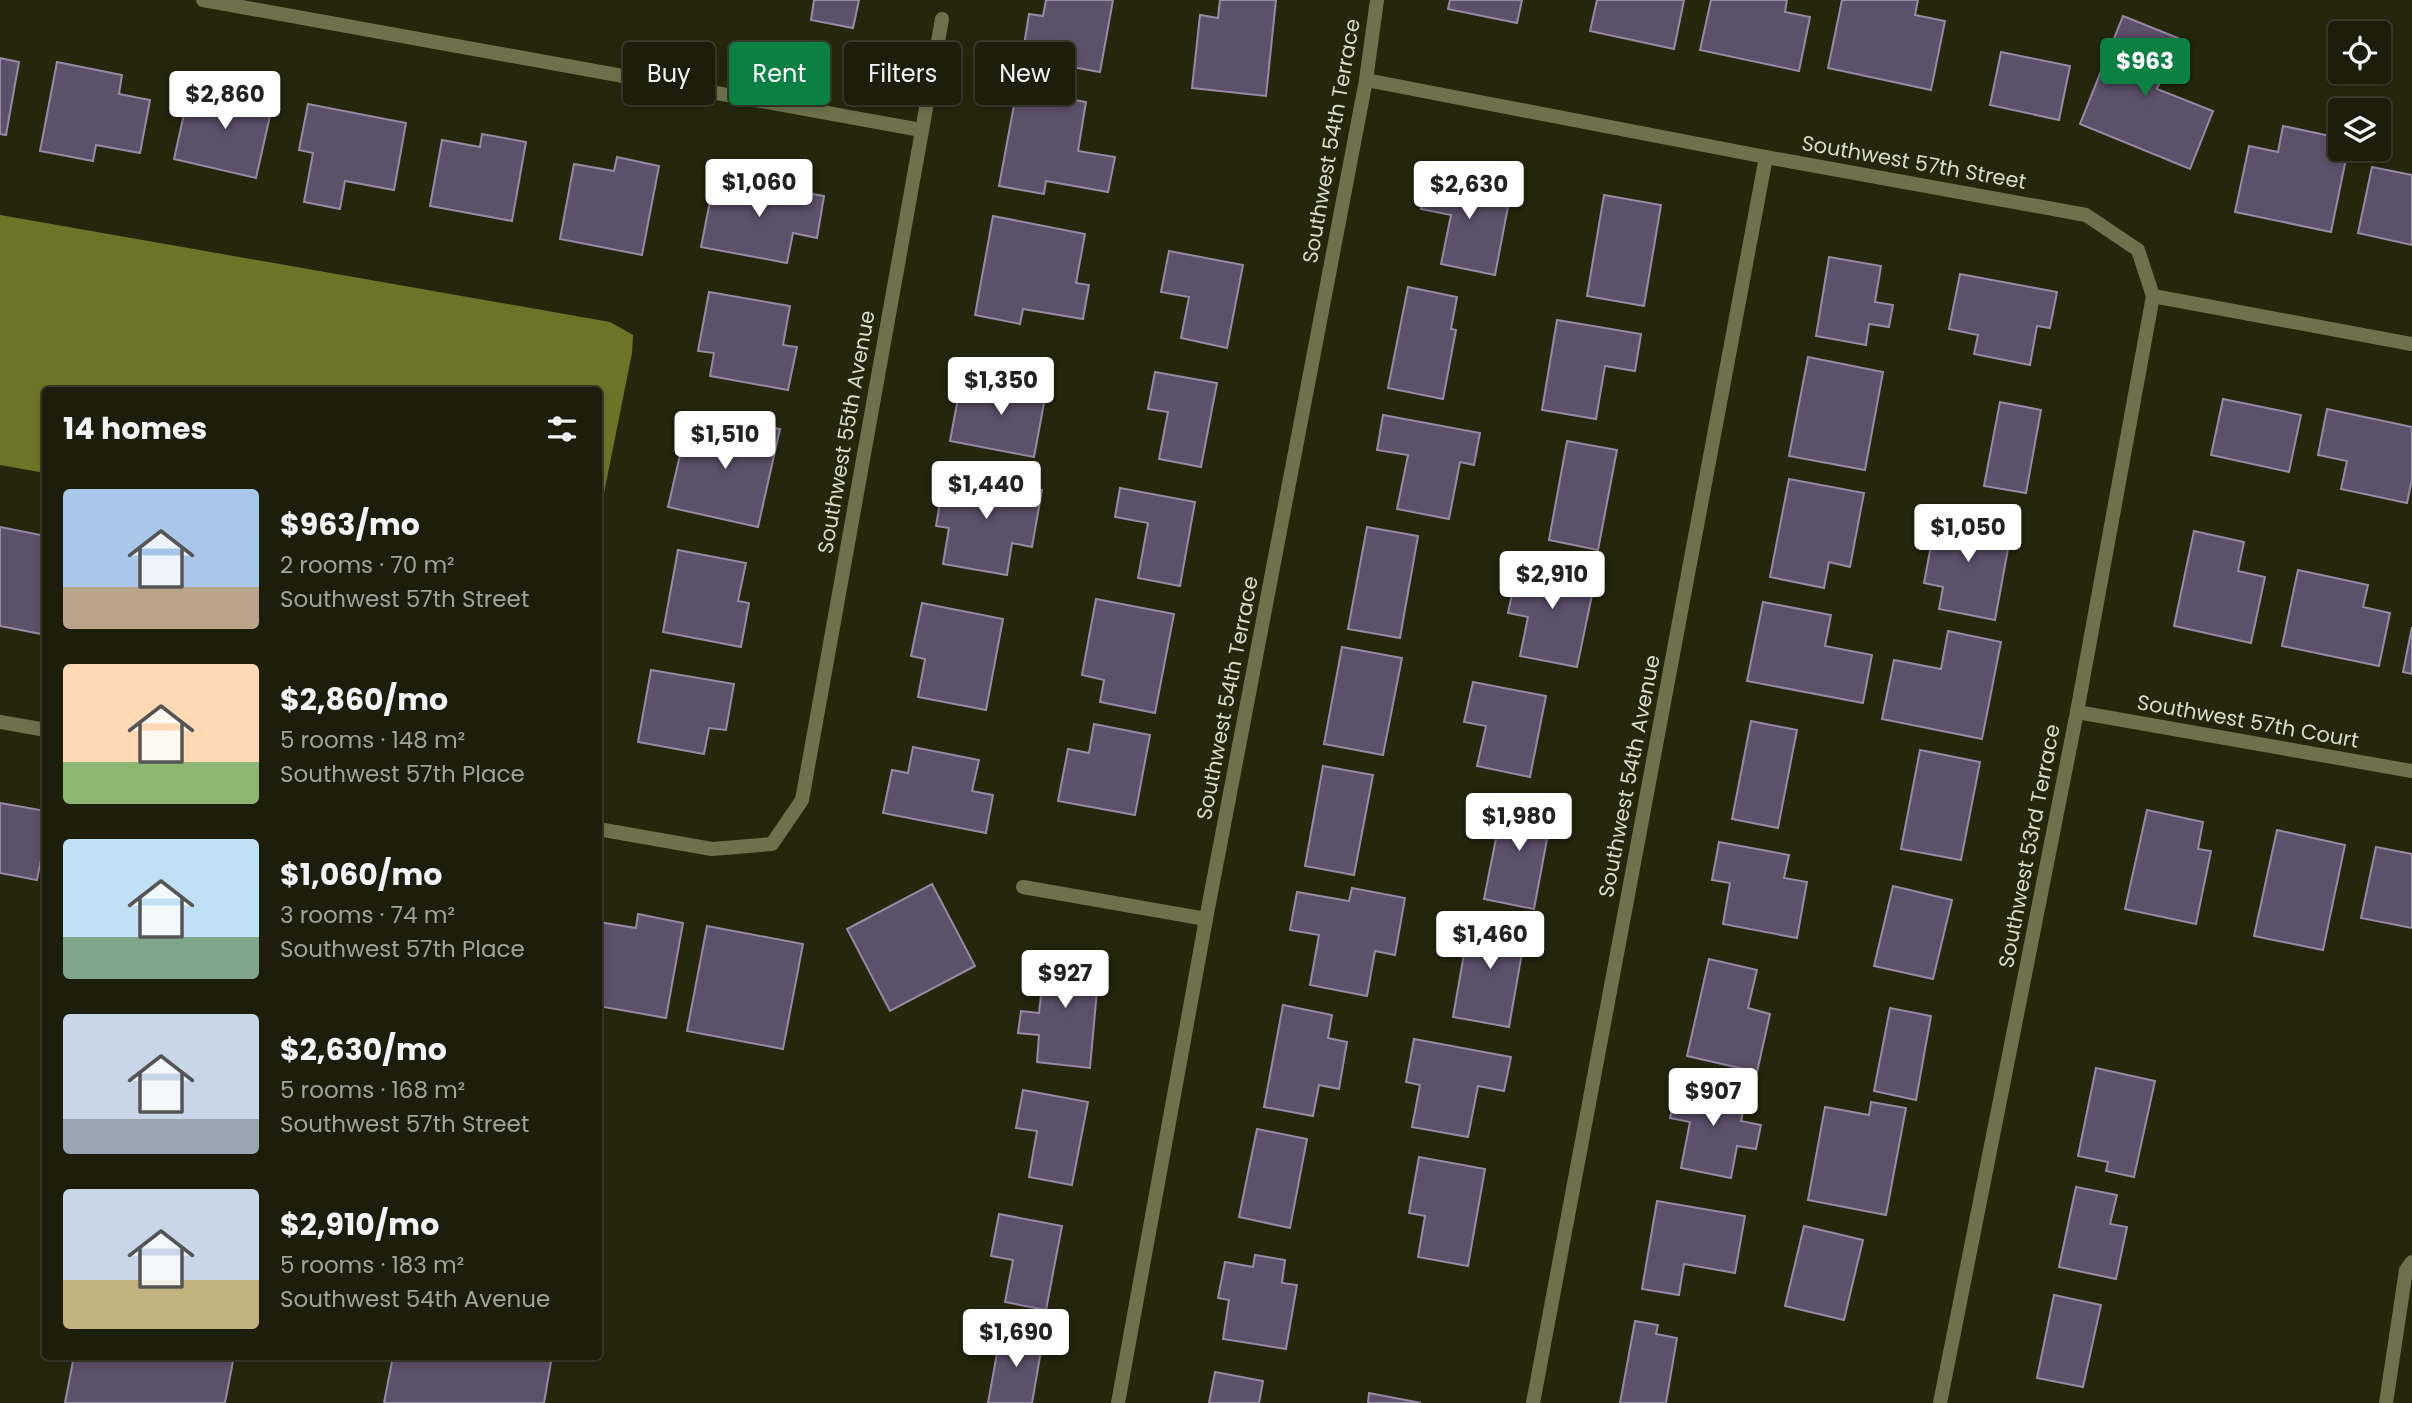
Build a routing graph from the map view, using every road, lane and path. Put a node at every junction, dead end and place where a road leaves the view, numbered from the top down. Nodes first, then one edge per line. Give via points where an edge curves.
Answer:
1 (203, 0) edge
2 (1377, 0) edge
3 (942, 19) dead end
4 (1366, 80) junction
5 (921, 130) junction
6 (1766, 157) junction
7 (2153, 296) junction
8 (2412, 344) edge
9 (2077, 712) junction
10 (0, 722) edge
11 (42, 729) edge
12 (2412, 771) edge
13 (602, 830) edge
14 (1023, 887) dead end
15 (1206, 919) junction
16 (2412, 1262) edge
17 (1118, 1403) edge
18 (1533, 1403) edge
19 (1940, 1403) edge
20 (2386, 1403) edge

1 - 5 street
2 - 4 street, Southwest 54th Terrace
3 - 5 street, Southwest 55th Avenue
4 - 6 street, Southwest 57th Street
4 - 15 street, Southwest 54th Terrace
5 - 13 street, Southwest 55th Avenue via 802,800 772,844 712,849
6 - 7 street, Southwest 57th Street via 2086,215 2138,250
6 - 18 street, Southwest 54th Avenue
7 - 8 street
7 - 9 street, Southwest 53rd Terrace
9 - 12 street, Southwest 57th Court
9 - 19 street, Southwest 53rd Terrace
10 - 11 street
14 - 15 street
15 - 17 street, Southwest 54th Terrace
16 - 20 street via 2406,1270

